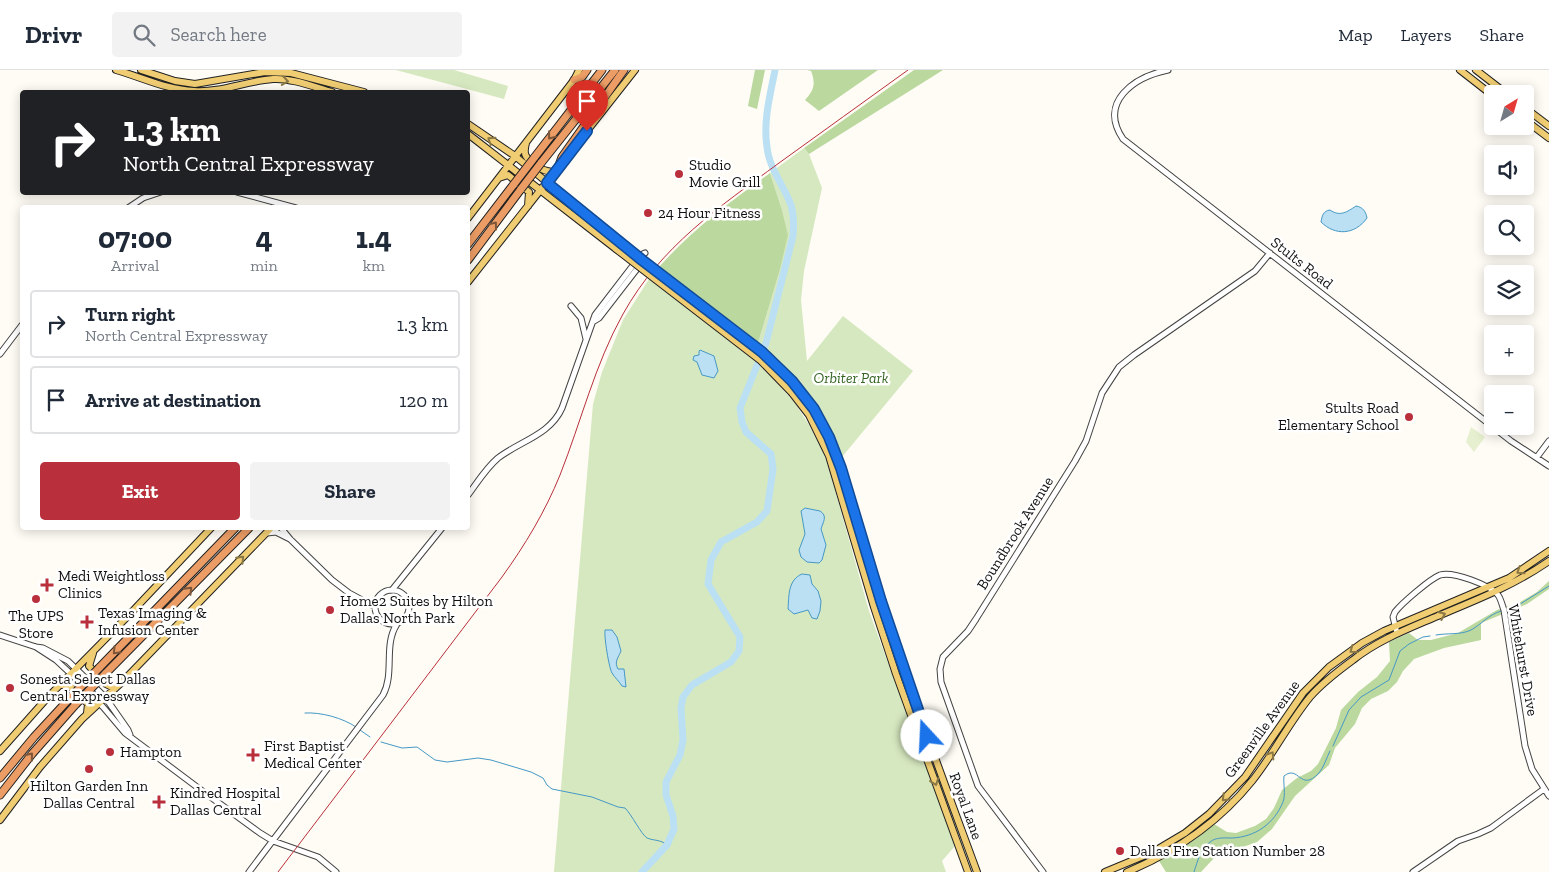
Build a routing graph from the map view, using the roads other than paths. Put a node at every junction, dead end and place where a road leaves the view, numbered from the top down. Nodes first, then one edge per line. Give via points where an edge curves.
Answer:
1 (116, 70) edge
2 (141, 70) edge
3 (579, 70) edge
4 (587, 70) edge
5 (602, 70) edge
6 (615, 70) edge
7 (624, 70) edge
8 (635, 70) edge
9 (1168, 70) edge
10 (1460, 70) edge
11 (1476, 70) edge
12 (574, 80) junction
13 (1495, 85) edge
14 (1484, 89) edge
15 (189, 90) edge
16 (212, 90) edge
17 (324, 90) edge
18 (354, 90) edge
19 (1534, 115) edge
20 (470, 125) edge
21 (1549, 126) edge
22 (1534, 127) edge
23 (470, 136) edge
24 (1549, 138) edge
25 (526, 142) junction
26 (515, 156) junction
27 (508, 165) junction
28 (557, 170) junction
29 (498, 178) junction
30 (547, 183) junction
31 (540, 191) junction
32 (152, 195) edge
33 (248, 195) edge
34 (132, 205) edge
35 (285, 205) edge
36 (528, 208) junction
37 (470, 215) edge
38 (470, 241) edge
39 (618, 246) junction
40 (1270, 253) junction
41 (470, 257) edge
42 (470, 280) edge
43 (571, 306) dead end
44 (594, 320) junction
45 (20, 328) edge
46 (586, 340) junction
47 (0, 354) edge
48 (795, 390) junction
49 (829, 437) junction
50 (822, 440) junction
51 (1549, 441) edge
52 (1537, 457) junction
53 (1549, 466) edge
54 (470, 492) edge
55 (209, 530) edge
56 (233, 530) edge
57 (247, 530) edge
58 (269, 530) edge
59 (283, 530) edge
60 (440, 530) edge
61 (265, 534) junction
62 (290, 539) junction
63 (1549, 551) edge
64 (1549, 561) edge
65 (401, 577) junction
66 (1488, 587) junction
67 (392, 590) junction
68 (401, 592) junction
69 (1495, 592) junction
70 (358, 598) junction
71 (377, 598) junction
72 (375, 607) junction
73 (387, 624) junction
74 (397, 624) junction
75 (1396, 630) junction
76 (0, 635) edge
77 (391, 637) junction
78 (36, 647) junction
79 (93, 651) junction
80 (76, 668) junction
81 (71, 674) junction
82 (122, 682) junction
83 (60, 685) junction
84 (105, 697) junction
85 (99, 703) junction
86 (87, 714) junction
87 (130, 735) junction
88 (0, 751) edge
89 (0, 778) edge
90 (1544, 790) junction
91 (0, 795) edge
92 (1549, 796) edge
93 (0, 820) edge
94 (1174, 839) junction
95 (273, 841) junction
96 (1178, 846) junction
97 (1140, 858) junction
98 (1143, 865) junction
99 (249, 872) edge
100 (336, 872) edge
101 (968, 872) edge
102 (977, 872) edge
103 (1043, 872) edge
104 (1105, 872) edge
105 (1127, 872) edge
106 (1413, 872) edge

1 -> 15 main road
2 - 18 main road via 195,84 265,72 291,73
3 - 12 main road
4 - 12 highway
5 -> 38 highway, bridge
41 -> 6 highway, bridge
7 - 28 highway via 562,157
8 - 28 main road
9 - 40 street, Stults Road via 1142,78 1122,95 1114,114 1118,132 1127,143
10 - 14 main road
11 - 13 main road
12 - 25 main road
16 -> 17 main road via 273,79
19 - 21 main road
26 -> 20 main road, Royal Lane
22 - 24 main road
23 - 27 main road, Royal Lane
25 - 26 main road
25 - 28 main road via 528,158 544,171
26 - 27 main road
26 - 30 main road, Royal Lane
27 - 29 main road
27 - 31 main road, Royal Lane
28 - 30 main road
29 - 36 main road via 508,175 527,188 530,195
29 - 37 main road
30 - 31 main road
30 - 39 main road, Royal Lane
31 - 36 main road
31 - 39 main road, Royal Lane
32 - 34 street
33 - 35 street
36 - 42 main road
39 - 48 main road, Royal Lane, bridge
40 - 52 street, Stults Road via 1509,439
40 - 103 street, Boundbrook Avenue via 1254,271 1134,355 1112,376 1102,392 1076,461 968,631 941,663 941,682 978,786
43 - 46 street via 581,318
44 - 44 street via 599,318 637,269 645,253
44 - 46 street
45 - 47 street
46 - 54 street via 556,420 496,460
48 - 49 main road, Royal Lane via 814,409
48 - 50 main road, Royal Lane
49 - 50 main road
49 - 102 main road, Royal Lane via 899,656
50 -> 101 main road, Royal Lane via 874,607
51 - 52 street
52 - 53 street, Stults Road
55 - 79 main road
56 -> 89 highway, bridge via 70,698
91 -> 57 highway, bridge via 76,704
58 - 61 main road
59 - 62 street
60 - 65 street
61 - 62 street via 276,532
82 -> 61 main road
62 - 70 street via 332,580
63 -> 66 main road, Greenville Avenue via 1515,575
64 - 69 main road, Greenville Avenue
65 - 67 street
65 - 68 street
66 - 69 street, Whitehurst Drive
66 - 75 main road, Greenville Avenue
66 - 75 street, Whitehurst Drive via 1456,576 1439,576 1397,609 1393,616
67 - 68 street
67 - 71 street
68 - 74 street via 409,610
75 -> 69 main road, Greenville Avenue
69 - 90 street, Whitehurst Drive via 1504,610 1525,746 1532,769
70 - 71 street
70 - 72 street
71 - 72 street
72 - 73 street via 379,618
73 - 74 street
73 - 77 street
74 - 77 street
75 -> 94 main road, Greenville Avenue via 1362,643 1318,676 1298,699 1245,778 1209,814
96 -> 75 main road, Greenville Avenue via 1226,811 1264,765 1318,688
76 - 78 street
77 - 95 street via 387,688 381,699
78 - 80 street via 50,650
78 - 81 street
79 - 80 main road
79 - 82 main road via 89,666 109,686
80 - 81 main road
80 - 84 street
81 - 83 main road
81 - 85 street
82 - 84 main road
83 - 86 main road via 69,685 88,704
83 - 88 main road
84 - 85 main road
84 - 87 street
85 - 86 main road
85 - 87 street
86 - 93 main road via 40,767
87 - 95 street
90 - 92 street, Whitehurst Drive
90 - 106 street via 1485,831 1458,841
94 - 96 main road
94 - 97 main road, Greenville Avenue
95 - 99 street
95 - 100 street via 318,857
96 - 98 main road, Greenville Avenue
97 - 98 main road
97 - 104 main road, Greenville Avenue
98 - 105 main road, Greenville Avenue

